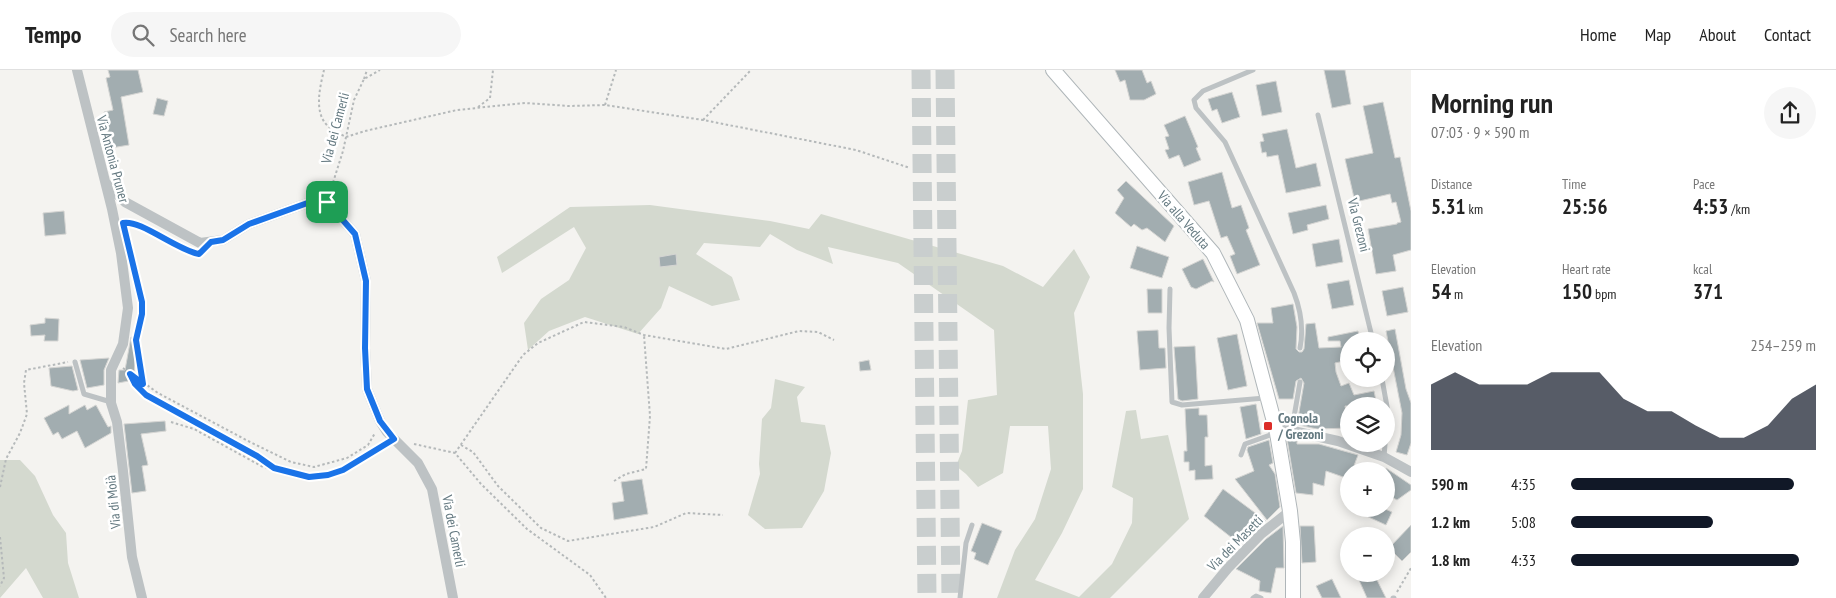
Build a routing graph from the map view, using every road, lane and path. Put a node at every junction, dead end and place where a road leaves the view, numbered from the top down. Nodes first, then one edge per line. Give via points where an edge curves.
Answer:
1 (77, 70) edge
2 (324, 70) edge
3 (367, 70) edge
4 (380, 70) edge
5 (493, 70) edge
6 (616, 70) edge
7 (751, 70) edge
8 (1054, 70) edge
9 (1253, 70) edge
10 (364, 79) junction
11 (606, 105) junction
12 (476, 108) junction
13 (1318, 115) dead end
14 (702, 120) junction
15 (346, 137) junction
16 (910, 168) dead end
17 (106, 183) junction
18 (327, 202) junction
19 (123, 223) dead end
20 (211, 242) junction
21 (134, 267) dead end
22 (1170, 289) dead end
23 (1371, 332) edge
24 (644, 335) junction
25 (834, 340) dead end
26 (123, 344) joint
27 (1300, 348) dead end
28 (75, 362) joint
29 (1300, 382) dead end
30 (143, 384) junction
31 (1267, 398) junction
32 (111, 403) junction
33 (380, 421) junction
34 (171, 422) dead end
35 (1276, 430) junction
36 (397, 441) junction
37 (461, 445) junction
38 (1384, 452) edge
39 (455, 453) junction
40 (1241, 454) dead end
41 (1384, 457) junction
42 (274, 468) junction
43 (1411, 472) edge
44 (614, 481) dead end
45 (0, 487) edge
46 (1290, 510) junction
47 (723, 514) dead end
48 (972, 525) dead end
49 (0, 537) edge
50 (1411, 568) edge
51 (0, 586) edge
52 (142, 598) edge
53 (453, 598) edge
54 (606, 598) edge
55 (960, 598) edge
56 (1203, 598) edge
57 (1253, 598) edge
58 (1261, 598) edge
59 (1293, 598) edge
60 (1393, 598) edge

1 - 17 street, Via Antonia Pruner
2 - 15 path via 319,113 328,126
3 - 10 path
4 - 10 path, Via dei Camerli
5 - 12 path via 490,98
6 - 11 path
7 - 14 path
8 - 31 street, Via alla Veduta via 1212,253 1247,320
9 - 27 lane via 1203,91 1194,100 1196,108 1224,142 1294,293 1302,318
10 - 15 path, Via dei Camerli via 354,100
11 - 12 path via 525,103
11 - 14 path
12 - 15 path
13 - 23 lane, Via Grezoni
14 - 16 path via 856,150
15 - 18 path, Via dei Camerli
17 - 20 street via 125,202 200,243
17 - 26 street, Via Antonia Pruner via 121,253 128,308
18 - 20 street via 313,201 249,224 223,240
18 - 33 street, Via dei Camerli via 355,234 366,281 367,389
19 - 20 path via 139,225 191,253 199,254
21 - 30 path via 142,302 136,340
22 - 31 lane via 1172,402 1182,405
24 - 25 path via 726,349 799,332 818,332
24 - 37 path via 624,327 584,322 538,343 523,356
24 - 44 path via 650,416 646,469
26 - 32 street, Via di Moià via 111,370
28 - 32 lane via 84,394
28 - 45 path via 26,370 27,414 6,459
29 - 35 lane via 1294,417 1279,423
30 - 33 path via 291,462 314,467 347,458 368,445
30 - 42 path via 130,374 146,395
31 - 35 street, Via alla Veduta
32 - 52 street, Via di Moià via 117,422 132,557
33 - 36 street, Via dei Camerli
34 - 42 path via 194,429 263,467
35 - 40 lane via 1245,444
35 - 41 street via 1322,437
35 - 46 street, Via alla Veduta
36 - 39 path
36 - 42 path via 328,475 309,477
36 - 53 street, Via dei Camerli via 418,463 432,489
37 - 39 path
37 - 47 path via 473,452 498,486 541,528 568,541 654,526 686,513
38 - 41 lane
39 - 54 path via 527,529 590,575
41 - 43 street
46 - 56 street, Via dei Masetti via 1261,534
46 - 59 street, Via alla Veduta
48 - 55 lane via 966,543
49 - 51 path via 4,578
50 - 60 path
57 - 58 lane

